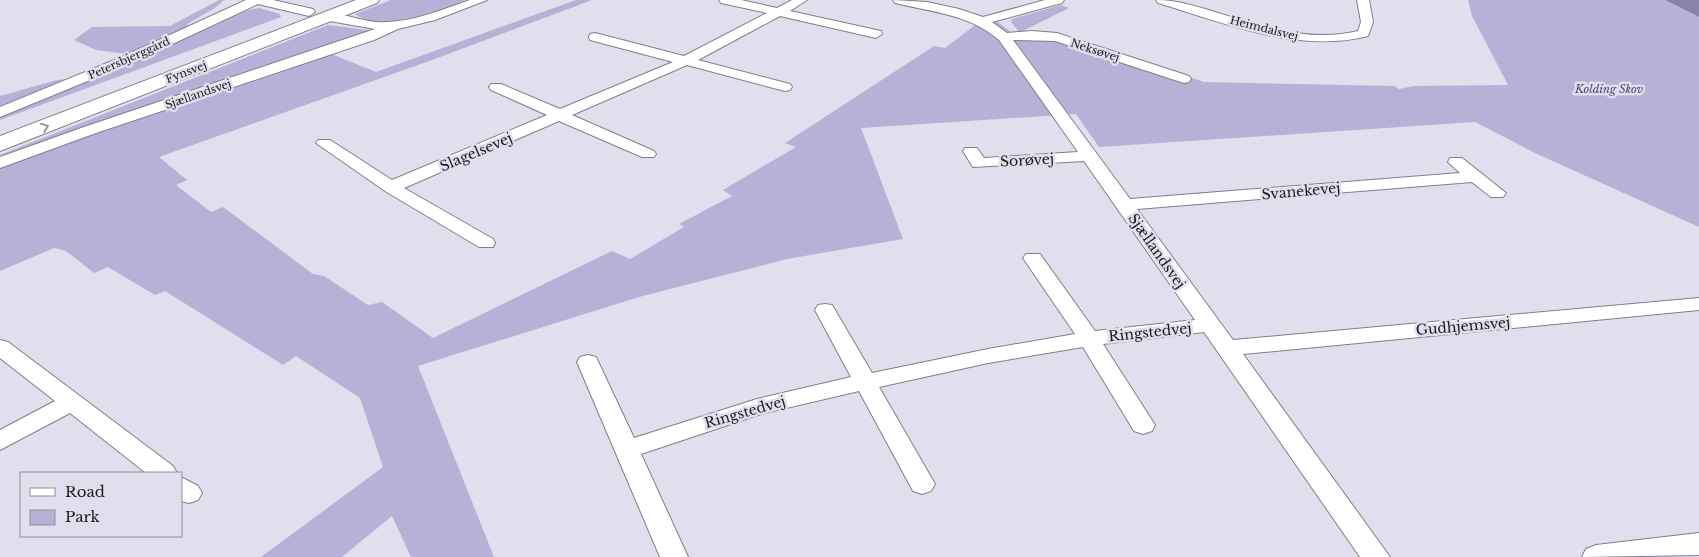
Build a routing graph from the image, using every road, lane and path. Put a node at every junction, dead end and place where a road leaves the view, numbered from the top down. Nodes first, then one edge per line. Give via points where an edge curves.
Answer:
1 (257, 0) edge
2 (342, 0) edge
3 (371, 0) edge
4 (480, 0) edge
5 (725, 0) edge
6 (801, 0) edge
7 (899, 0) edge
8 (1058, 0) edge
9 (1162, 0) edge
10 (1363, 0) edge
11 (778, 12) junction
12 (318, 15) junction
13 (983, 21) junction
14 (395, 25) junction
15 (876, 34) dead end
16 (595, 37) dead end
17 (1004, 37) junction
18 (686, 61) junction
19 (1184, 79) dead end
20 (496, 87) dead end
21 (785, 87) dead end
22 (0, 112) edge
23 (562, 116) junction
24 (0, 128) edge
25 (324, 143) dead end
26 (0, 144) edge
27 (971, 151) dead end
28 (648, 154) dead end
29 (1089, 156) junction
30 (1456, 162) dead end
31 (0, 164) edge
32 (1476, 177) junction
33 (390, 187) junction
34 (1497, 193) dead end
35 (1125, 205) junction
36 (486, 243) dead end
37 (1033, 258) dead end
38 (1699, 304) edge
39 (825, 310) dead end
40 (1210, 325) junction
41 (1089, 339) junction
42 (0, 346) edge
43 (1226, 348) junction
44 (588, 362) dead end
45 (866, 382) junction
46 (72, 402) junction
47 (1143, 425) dead end
48 (0, 441) edge
49 (627, 449) junction
50 (163, 472) edge
51 (922, 484) dead end
52 (1699, 544) edge
53 (674, 557) edge
54 (1376, 557) edge
55 (1596, 557) edge

1 - 12 street, Petersbjerggård
1 - 22 street, Petersbjerggård via 129,59
2 - 12 main road, Fynsvej
3 - 12 main road, Fynsvej
4 - 14 street, Sjællandsvej
5 - 11 street
6 - 11 street, Slagelsevej
7 - 13 street, Sjællandsvej
8 - 13 street
9 - 10 street, Heimdalsvej via 1287,36 1329,39 1355,37 1363,33 1367,22
11 - 15 street
11 - 18 street, Slagelsevej
12 - 14 street, Sjællandsvej via 365,24
12 - 24 main road, Fynsvej
26 -> 12 main road, Fynsvej
13 - 17 street, Sjællandsvej
14 - 31 street, Sjællandsvej via 369,37 90,130
16 - 18 street
17 - 19 street, Neksøvej via 1057,37
17 - 29 street, Sjællandsvej
18 - 21 street
18 - 23 street, Slagelsevej
20 - 23 street
23 - 28 street
23 - 33 street, Slagelsevej
25 - 33 street
27 - 29 street, Sorøvej via 979,163
29 - 35 street, Sjællandsvej
30 - 32 street
32 - 34 street
32 - 35 street, Svanekevej
33 - 36 street
35 - 40 street, Sjællandsvej
37 - 41 street, Ringstedvej
38 - 43 street, Gudhjemsvej
39 - 45 street
40 - 41 street, Ringstedvej
40 - 43 street, Sjællandsvej
41 - 45 street, Ringstedvej
41 - 47 street, Ringstedvej
42 - 46 street
43 - 54 street, Sjællandsvej
44 - 49 street
45 - 49 street, Ringstedvej via 757,406
45 - 51 street
46 - 48 street
46 - 50 street
49 - 53 street
52 - 55 street

